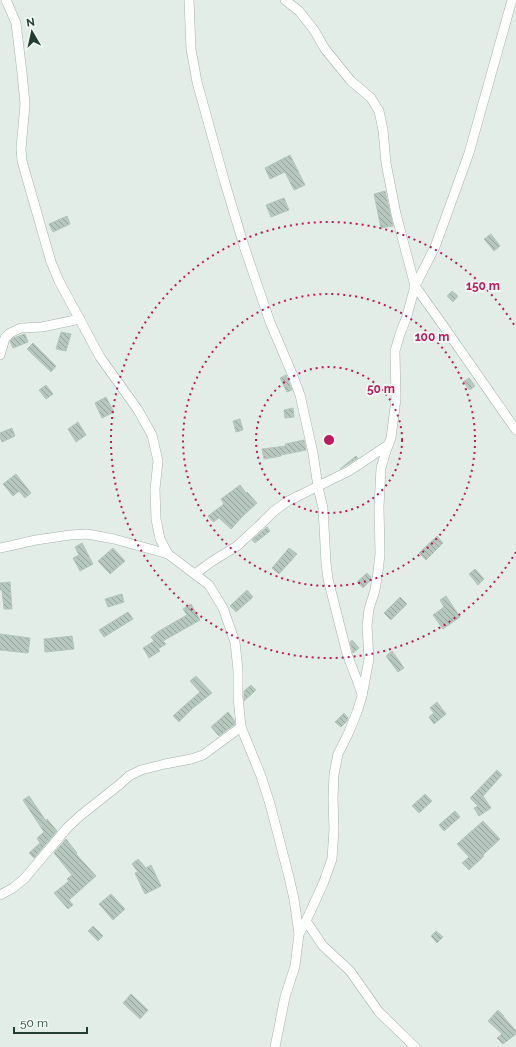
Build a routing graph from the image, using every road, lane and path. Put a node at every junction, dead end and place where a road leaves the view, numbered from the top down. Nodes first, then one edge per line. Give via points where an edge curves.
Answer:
1 (6, 0) edge
2 (189, 0) edge
3 (285, 0) edge
4 (512, 0) edge
5 (415, 286) junction
6 (80, 319) junction
7 (0, 355) edge
8 (516, 430) edge
9 (388, 444) junction
10 (318, 487) junction
11 (0, 548) edge
12 (168, 554) junction
13 (195, 574) junction
14 (362, 696) junction
15 (241, 726) junction
16 (0, 895) edge
17 (306, 921) junction
18 (299, 934) junction
19 (275, 1047) edge
20 (415, 1047) edge

1 - 6 street via 16,23 22,73 25,104 22,161 51,262
2 - 10 street via 191,49 197,82 249,260 270,322 300,395
3 - 5 street via 299,12 325,49 351,80 371,98 379,111 396,214
4 - 5 street via 470,153 435,247
5 - 8 street
5 - 9 street via 395,351 396,399
6 - 7 street via 42,327 21,328 5,338
6 - 12 street via 100,357 138,410 152,435 158,461 155,489 156,519 160,539
9 - 10 street via 349,471
9 - 14 street via 381,468 380,554 375,590 369,609 369,659
10 - 13 street via 288,501 237,546
10 - 14 street via 323,508 328,579 347,654
11 - 12 street via 36,540 87,534
12 - 13 street
13 - 15 street via 209,585 223,608 235,642
14 - 17 street via 338,754 334,774 332,859
15 - 16 street via 203,755 141,770 129,776 68,827 24,880
15 - 18 street via 270,804 294,899
17 - 18 street
17 - 20 street via 323,946 350,971 379,1012
18 - 19 street via 295,966 285,997

